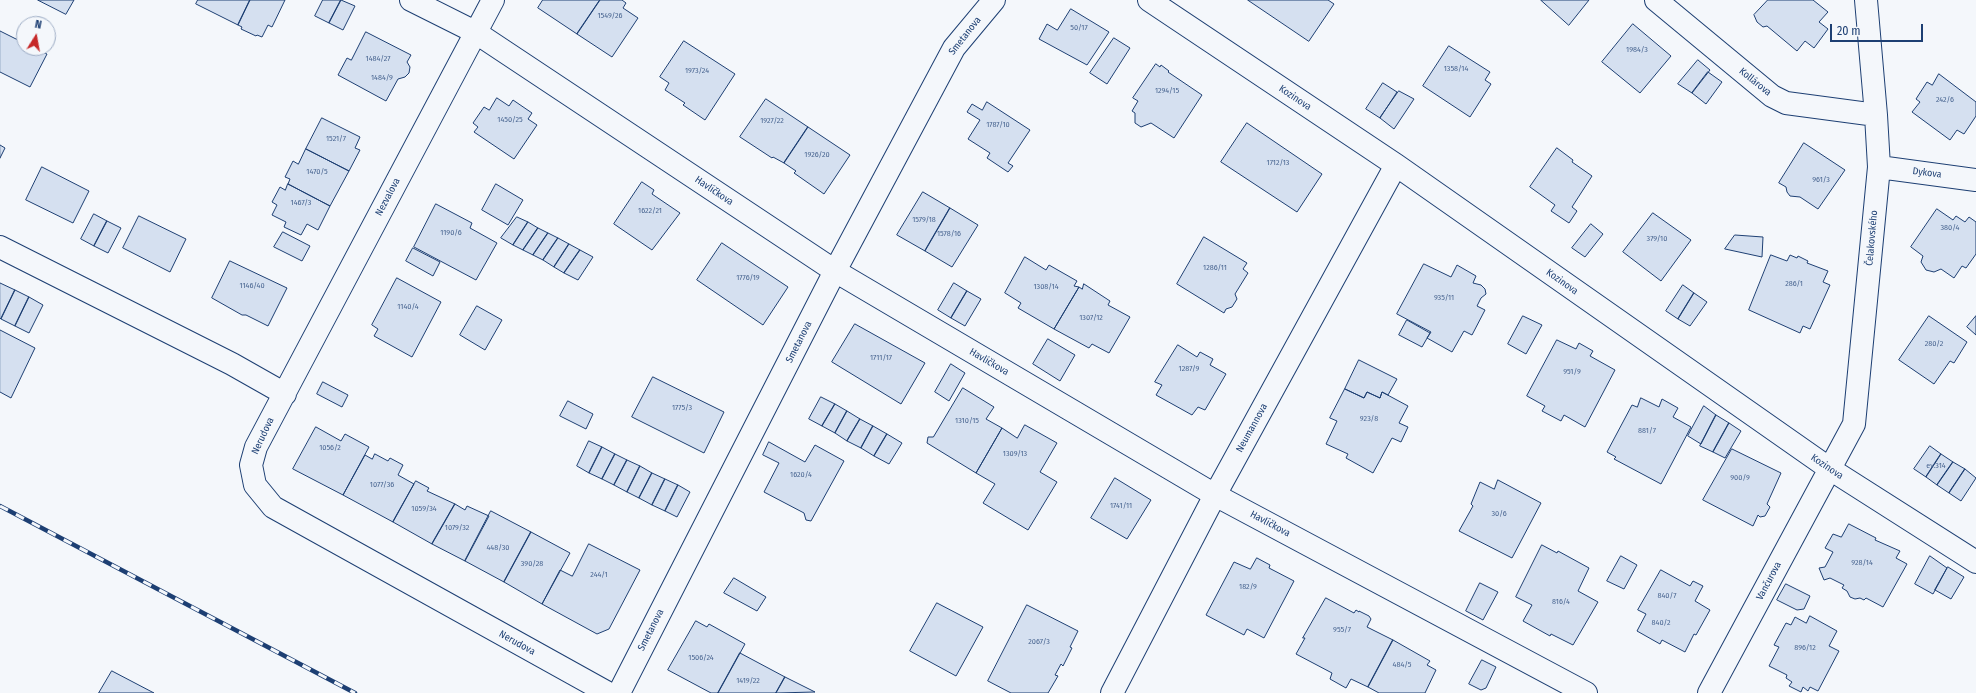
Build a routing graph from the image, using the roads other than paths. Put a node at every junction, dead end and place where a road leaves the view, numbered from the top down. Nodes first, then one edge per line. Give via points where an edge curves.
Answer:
1 (411, 0) edge
2 (493, 0) edge
3 (994, 0) edge
4 (1148, 0) edge
5 (1656, 0) edge
6 (1866, 0) edge
7 (475, 32) junction
8 (1876, 115) junction
9 (1396, 165) junction
10 (1879, 167) junction
11 (1976, 180) edge
12 (0, 247) edge
13 (835, 271) junction
14 (285, 394) junction
15 (1830, 469) junction
16 (1215, 495) junction
17 (1976, 562) edge
18 (608, 693) edge
19 (619, 693) edge
20 (1112, 693) edge
21 (1586, 693) edge
22 (1709, 693) edge

1 - 7 street, Havlíčkova
2 - 7 street, Nezvalova
3 - 13 street, Smetanova via 954,48
4 - 9 street, Kozinova
5 - 8 street, Kollárova via 1772,96 1786,103
6 - 8 street, Čelakovského
7 - 13 street, Havlíčkova
7 - 14 street, Nezvalova
8 - 10 street, Čelakovského
9 - 15 street, Kozinova
9 - 16 street, Neumannova
10 - 11 street, Dykova
10 - 15 street, Čelakovského via 1854,424
12 - 14 street via 232,364
13 - 16 street, Havlíčkova
13 - 19 street, Smetanova
14 - 18 street, Nerudova via 256,447 251,465 255,485 273,507
15 - 17 street, Kozinova
15 - 22 street, Vančurova
16 - 20 street, Neumannova
16 - 21 street, Havlíčkova

